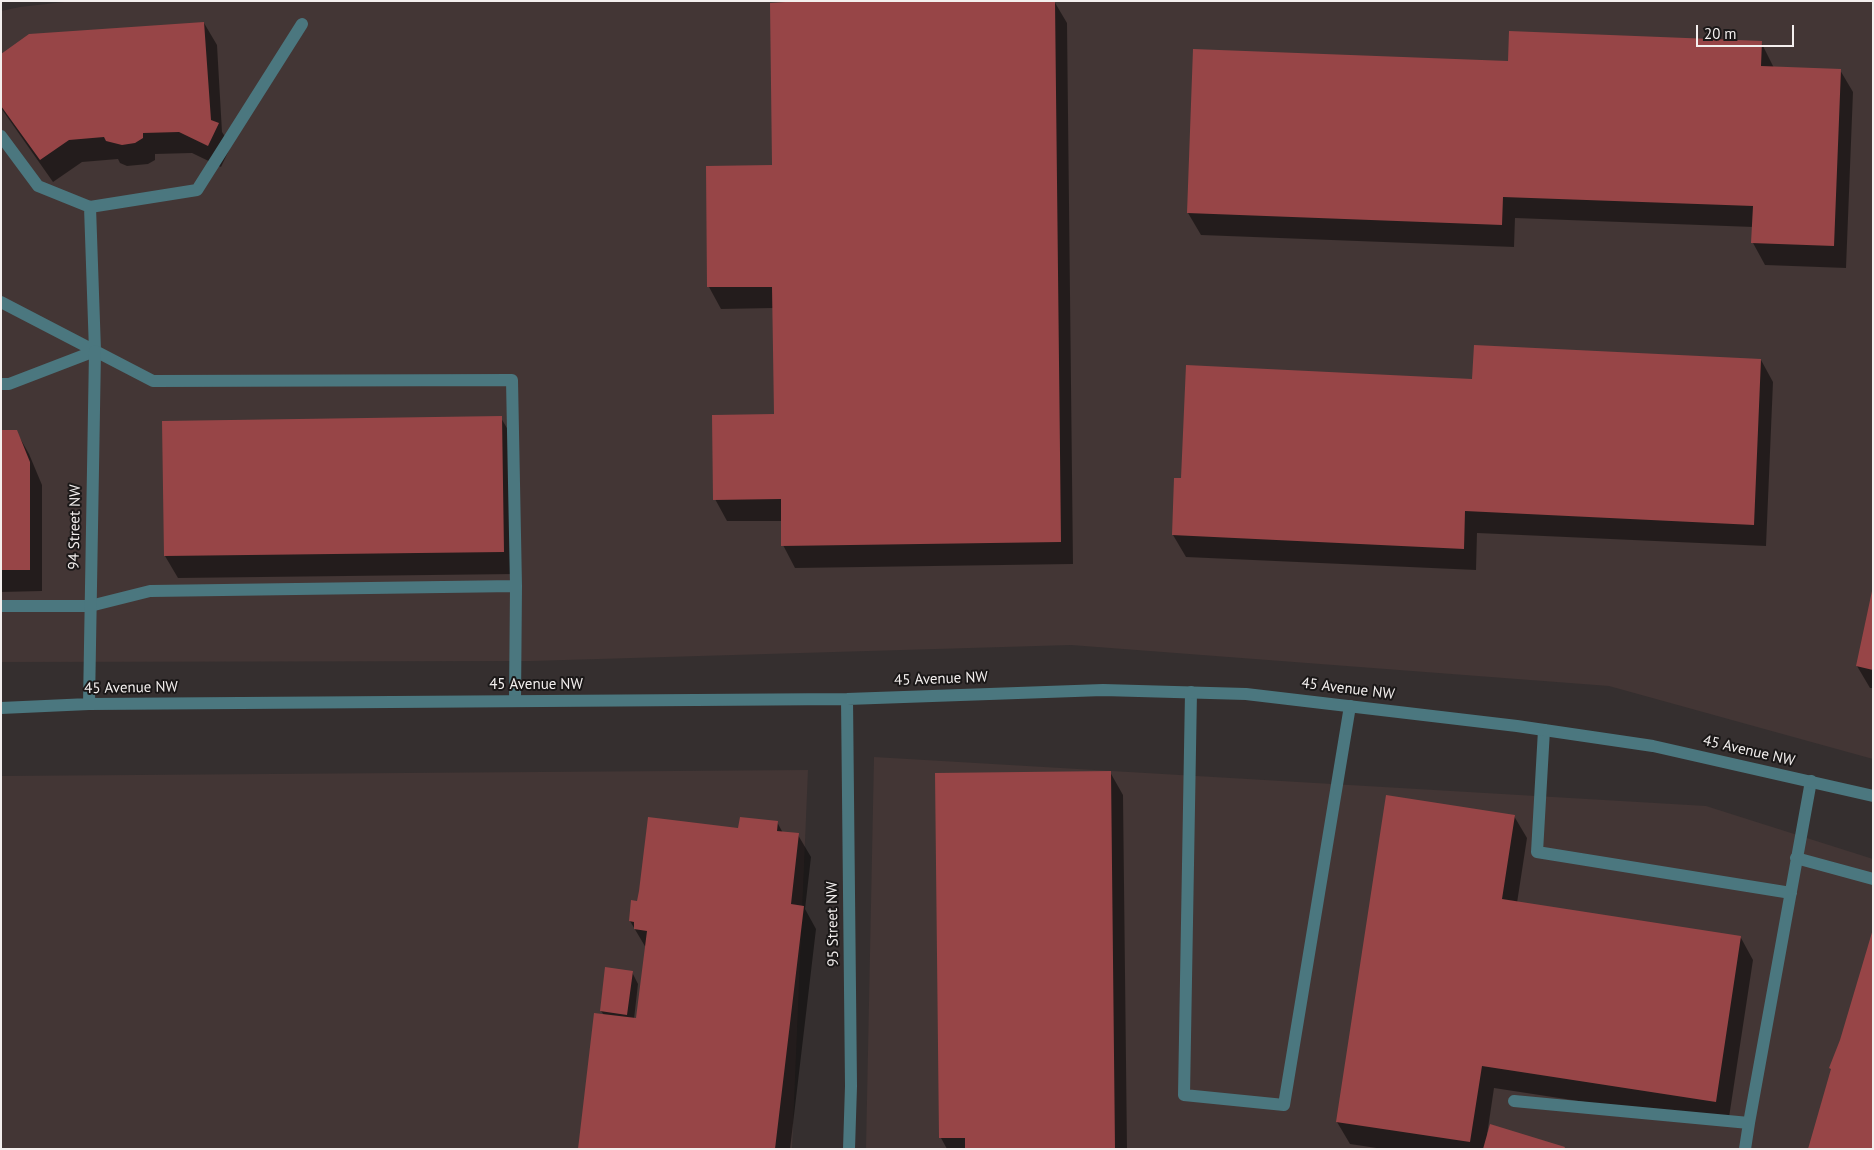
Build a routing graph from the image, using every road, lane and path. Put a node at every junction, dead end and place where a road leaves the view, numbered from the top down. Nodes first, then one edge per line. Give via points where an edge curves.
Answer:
1 (302, 24) dead end
2 (1, 136) edge
3 (90, 207) junction
4 (1, 302) edge
5 (95, 351) junction
6 (1, 384) edge
7 (516, 586) junction
8 (1, 606) edge
9 (90, 606) junction
10 (1191, 692) junction
11 (847, 699) junction
12 (515, 701) junction
13 (89, 704) junction
14 (1350, 706) junction
15 (1, 708) edge
16 (1544, 730) junction
17 (1811, 782) junction
18 (1873, 796) edge
19 (1796, 858) junction
20 (1873, 879) edge
21 (1791, 893) junction
22 (1514, 1100) dead end
23 (1749, 1123) junction
24 (849, 1149) edge
25 (1744, 1149) edge

1 - 3 street via 197,190
2 - 3 street via 38,186
3 - 5 street, 94 Street NW
4 - 5 street
5 - 6 street via 9,384
5 - 7 street via 153,381 512,380
5 - 9 street, 94 Street NW
7 - 9 street via 150,591
7 - 12 street
8 - 9 street
9 - 13 street, 94 Street NW
10 - 11 street, 45 Avenue NW via 1104,690
10 - 14 street, 45 Avenue NW via 1246,694
10 - 14 street via 1184,1095 1284,1105
11 - 12 street, 45 Avenue NW
11 - 24 street, 95 Street NW
12 - 13 street, 45 Avenue NW
13 - 15 street, 45 Avenue NW
14 - 16 street, 45 Avenue NW
16 - 17 street, 45 Avenue NW via 1653,746
16 - 21 street via 1537,852
17 - 18 street, 45 Avenue NW
17 - 19 street
19 - 20 street
19 - 21 street
21 - 23 street
22 - 23 street
23 - 25 street

